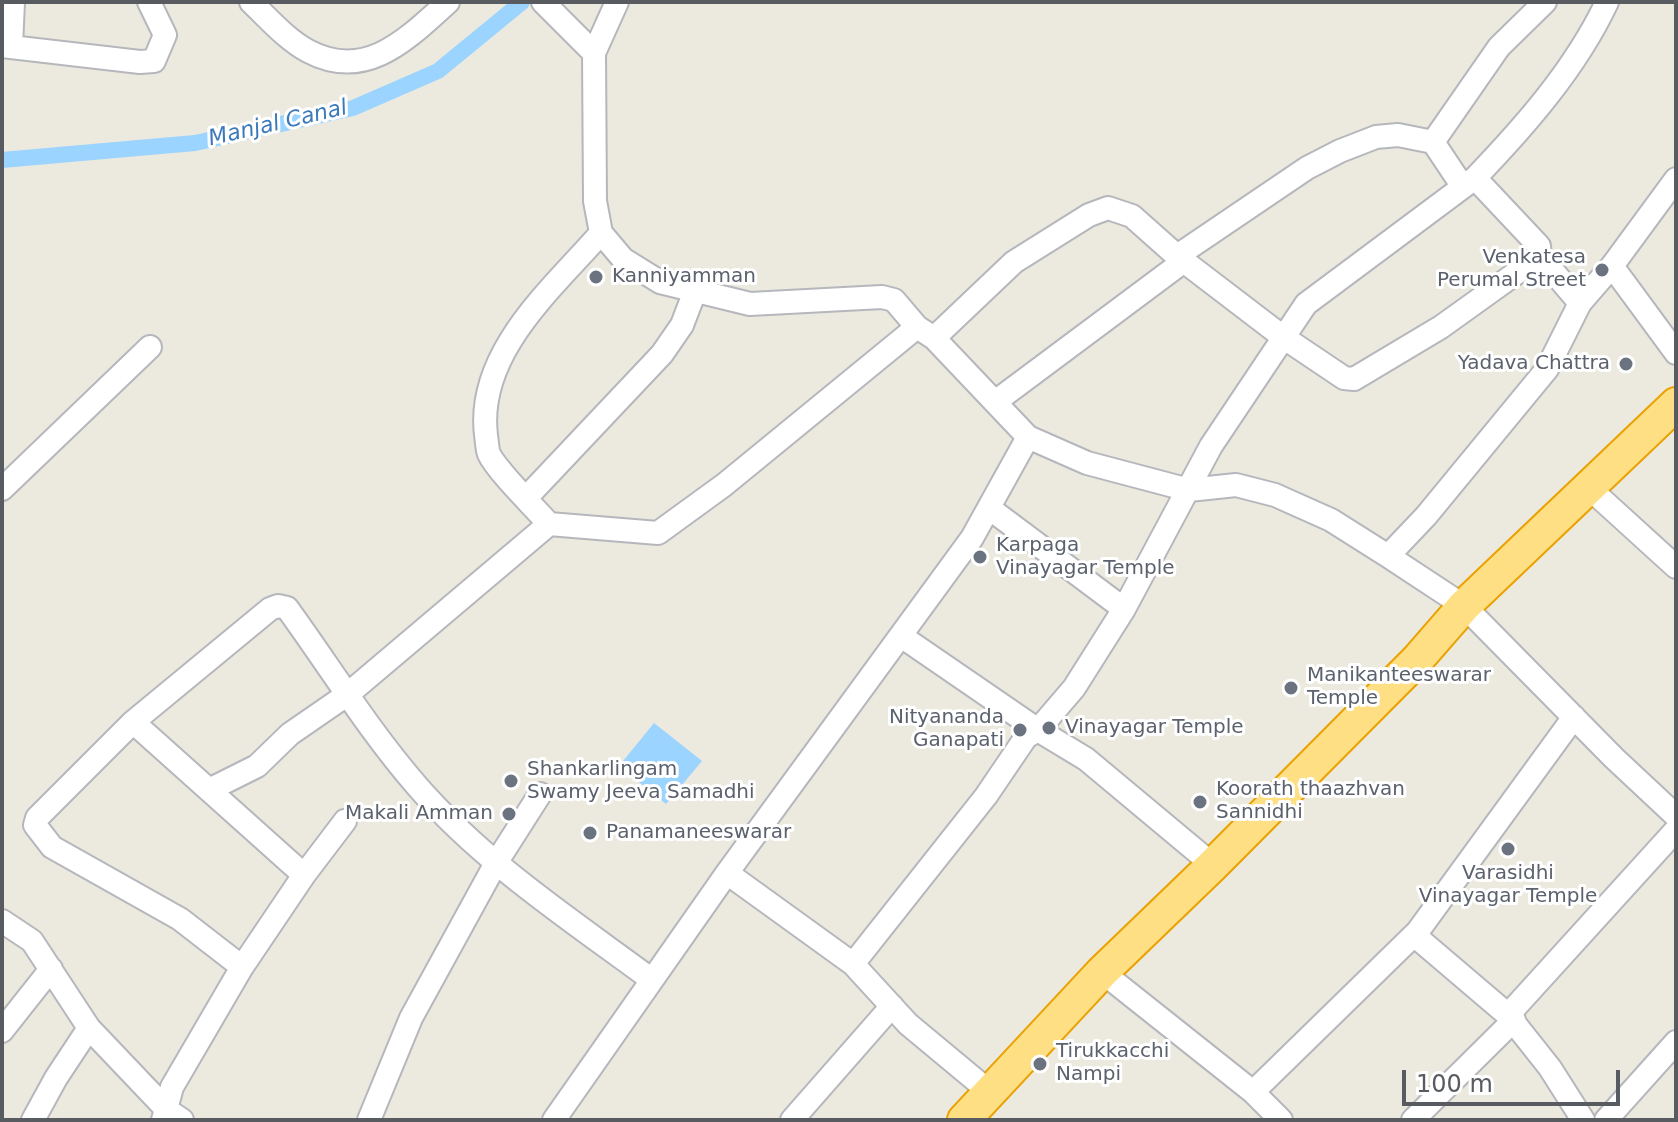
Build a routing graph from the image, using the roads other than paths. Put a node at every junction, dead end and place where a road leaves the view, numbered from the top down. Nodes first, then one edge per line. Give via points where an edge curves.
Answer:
1 (13, 2) edge
2 (149, 2) edge
3 (251, 2) edge
4 (448, 2) edge
5 (617, 2) edge
6 (1545, 2) edge
7 (1607, 2) edge
8 (545, 4) edge
9 (6, 46) edge
10 (594, 53) junction
11 (1433, 142) junction
12 (1676, 179) edge
13 (1469, 182) junction
14 (601, 233) junction
15 (1540, 256) junction
16 (1180, 259) junction
17 (1612, 266) junction
18 (695, 291) junction
19 (1580, 303) junction
20 (925, 332) junction
21 (1283, 337) junction
22 (150, 347) dead end
23 (1676, 353) edge
24 (995, 402) junction
25 (1676, 404) edge
26 (1028, 437) junction
27 (1588, 487) junction
28 (2, 489) edge
29 (1189, 490) junction
30 (526, 498) junction
31 (989, 508) junction
32 (549, 524) junction
33 (1388, 556) junction
34 (1676, 567) edge
35 (1464, 606) junction
36 (1124, 609) junction
37 (901, 636) junction
38 (348, 694) junction
39 (1574, 717) junction
40 (133, 722) junction
41 (1038, 730) junction
42 (209, 790) junction
43 (540, 794) dead end
44 (1676, 816) edge
45 (345, 821) dead end
46 (1676, 830) edge
47 (496, 863) junction
48 (1213, 865) junction
49 (727, 873) junction
50 (304, 875) junction
51 (2, 921) edge
52 (1414, 935) junction
53 (853, 964) junction
54 (242, 967) junction
55 (51, 969) junction
56 (1102, 972) junction
57 (652, 980) junction
58 (892, 1006) junction
59 (1511, 1017) junction
60 (89, 1028) junction
61 (2, 1031) edge
62 (1676, 1042) edge
63 (1253, 1092) junction
64 (991, 1093) junction
65 (171, 1117) edge
66 (33, 1120) edge
67 (369, 1120) edge
68 (554, 1120) edge
69 (792, 1120) edge
70 (964, 1120) edge
71 (1281, 1120) edge
72 (1413, 1120) edge
73 (1583, 1120) edge
74 (1606, 1120) edge

1 - 9 street
2 - 9 street via 165,35 154,61
3 - 4 street via 306,50 331,60 365,62 411,36
5 - 10 street
6 - 11 street via 1499,47
7 - 13 street via 1537,108
8 - 10 street
10 - 14 street via 595,201
11 - 13 street
11 - 16 street via 1376,137 1340,151 1307,168
12 - 17 street
13 - 15 street via 1539,246
13 - 21 street via 1306,304
14 - 18 street via 623,259 660,282
14 - 30 street via 518,329 500,359 487,401 489,453
15 - 19 street
15 - 21 street via 1441,327 1354,379 1344,378
16 - 20 street via 1132,216 1108,208 1014,262
16 - 21 street
16 - 24 street
17 - 19 street
17 - 23 street
18 - 20 street via 750,304 882,297 894,300
18 - 30 street via 682,325 662,354
19 - 33 street via 1547,369
20 - 24 street
20 - 32 street via 658,533
21 - 29 street via 1211,446
22 - 28 street
24 - 26 street
25 - 27 highway
26 - 29 street via 1087,463
26 - 31 street
27 - 34 street
27 - 35 highway
29 - 33 street via 1236,485 1275,495 1331,520
29 - 36 street
30 - 32 street
31 - 36 street
31 - 37 street
32 - 38 street
33 - 35 street
35 - 39 street
35 - 48 highway
36 - 41 street via 1074,688
37 - 41 street
37 - 49 street
38 - 40 street via 287,608 278,606
38 - 42 street via 290,734 257,766
38 - 47 street via 418,787
39 - 44 street
39 - 52 street
40 - 42 street
40 - 54 street via 37,818 37,832 52,847 180,919
41 - 48 street via 1086,759
41 - 53 street via 1026,737
42 - 50 street
43 - 47 street
45 - 50 street
46 - 59 street
47 - 57 street
47 - 67 street via 411,1018
48 - 56 highway
49 - 53 street
49 - 57 street
50 - 54 street
51 - 55 street via 32,941
52 - 59 street
52 - 63 street
53 - 58 street
54 - 65 street via 172,1087
55 - 60 street
55 - 61 street
56 - 63 street
56 - 64 highway
57 - 68 street
58 - 64 street
58 - 69 street
59 - 72 street
59 - 73 street
60 - 65 street
60 - 66 street
62 - 74 street
63 - 71 street
64 - 70 highway

